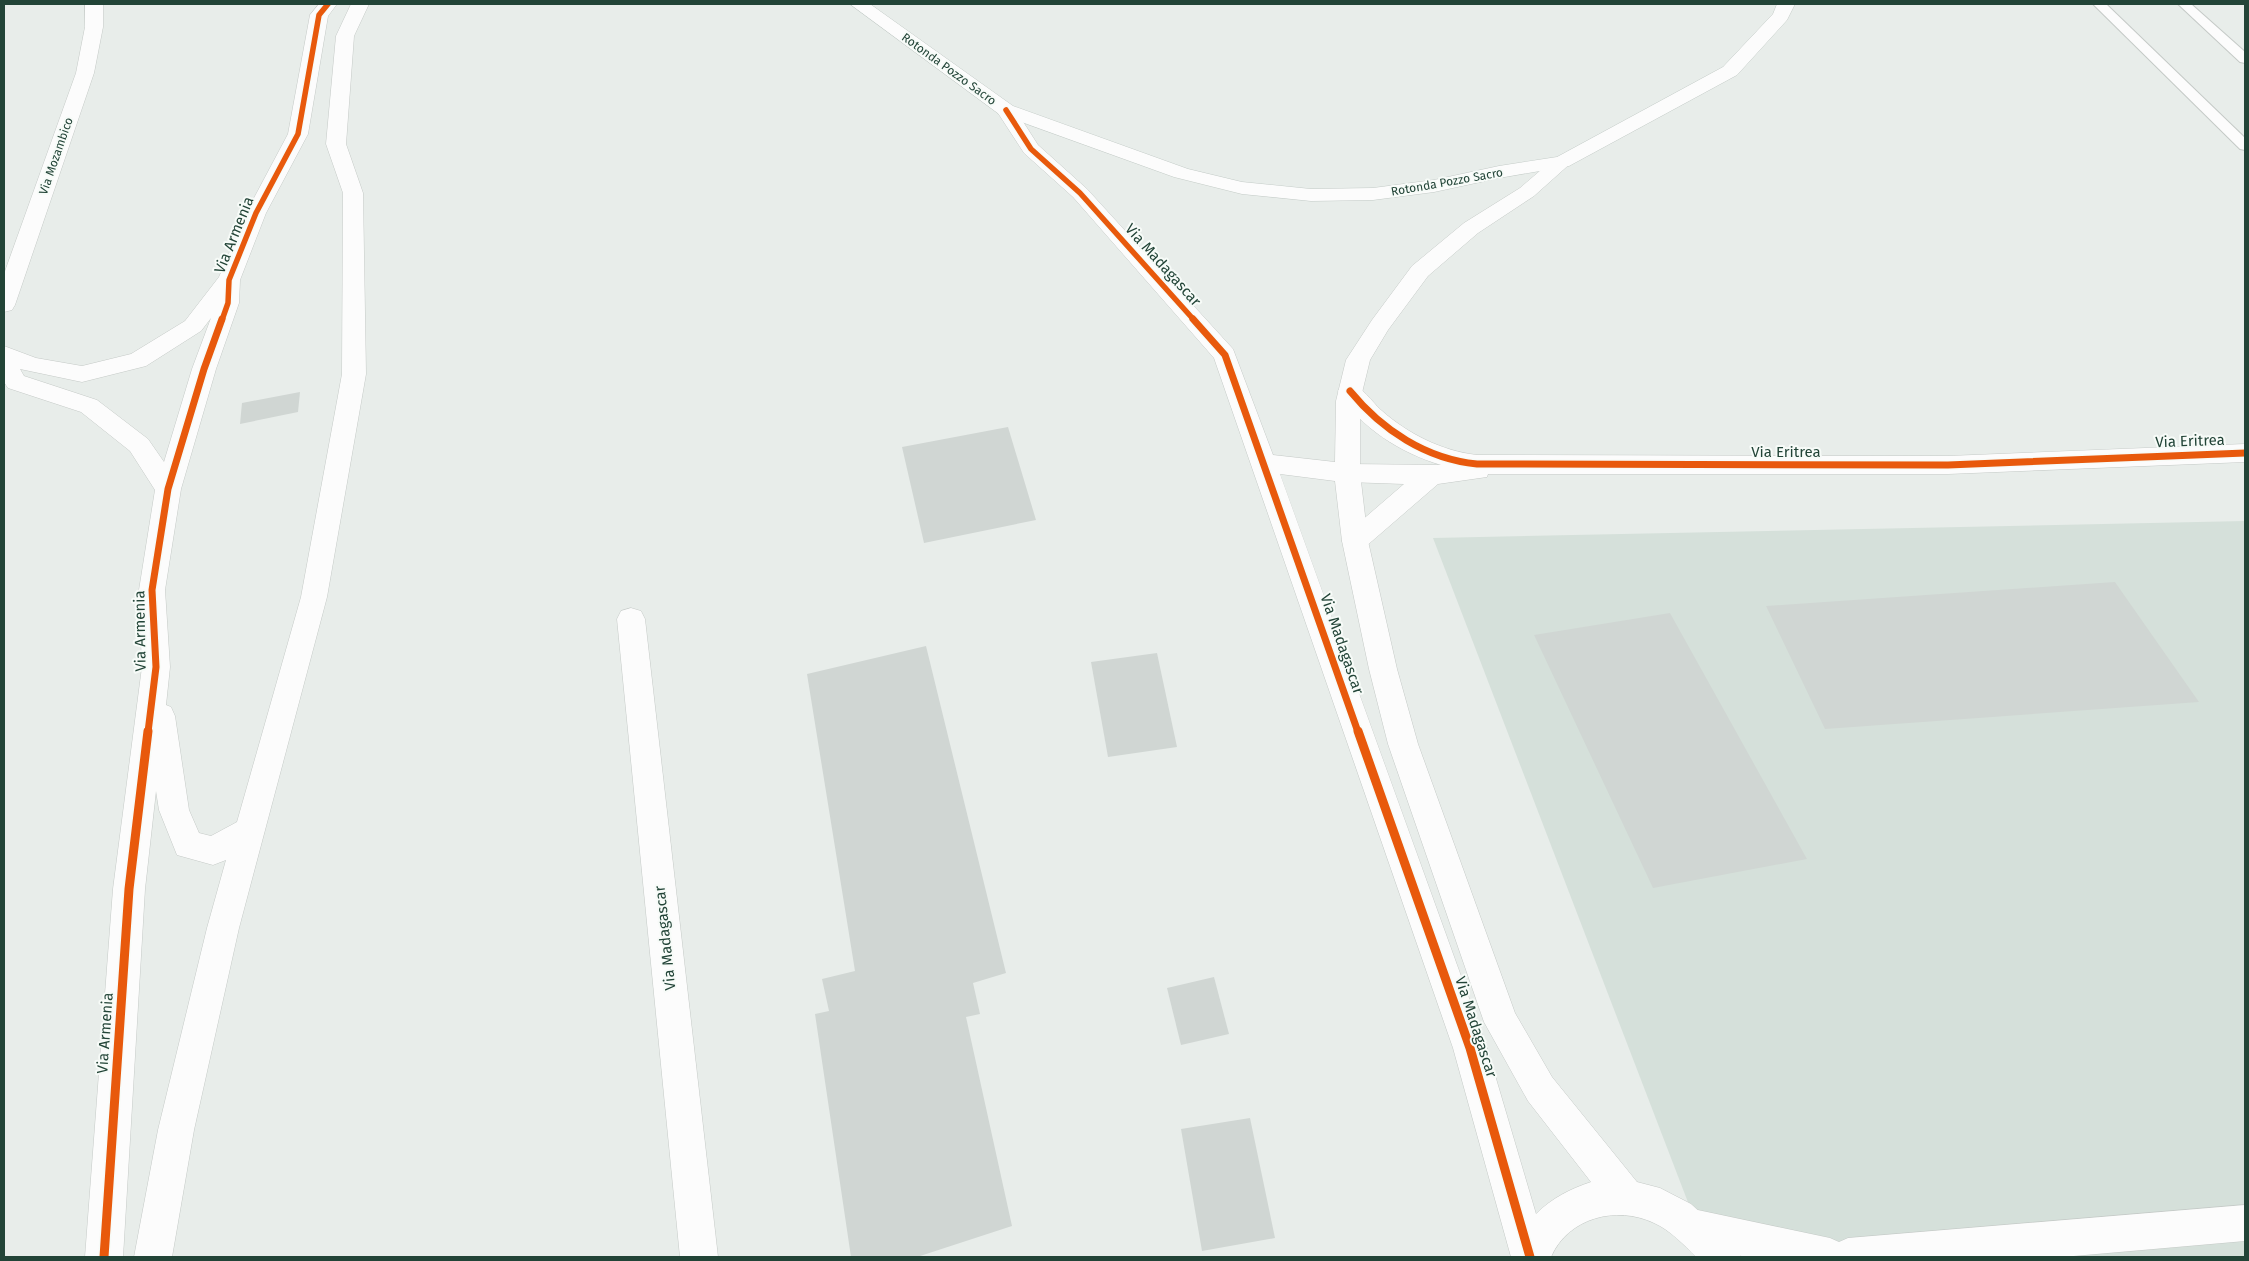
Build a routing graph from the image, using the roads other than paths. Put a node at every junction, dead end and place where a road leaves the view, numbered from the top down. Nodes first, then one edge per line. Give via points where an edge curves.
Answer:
1 (94, 4) edge
2 (328, 4) edge
3 (360, 4) edge
4 (859, 4) edge
5 (1786, 4) edge
6 (2099, 4) edge
7 (2184, 4) edge
8 (2245, 59) edge
9 (1006, 110) junction
10 (2245, 146) edge
11 (283, 161) junction
12 (1562, 162) junction
13 (354, 275) junction
14 (229, 280) junction
15 (4, 305) edge
16 (4, 354) edge
17 (4, 363) edge
18 (1350, 391) junction
19 (2245, 453) edge
20 (1264, 463) junction
21 (1524, 465) junction
22 (1347, 474) junction
23 (1431, 476) junction
24 (168, 490) junction
25 (1355, 541) junction
26 (631, 619) dead end
27 (156, 667) junction
28 (249, 831) junction
29 (1625, 1196) junction
30 (2245, 1223) edge
31 (1693, 1227) junction
32 (104, 1257) edge
33 (153, 1257) edge
34 (699, 1257) edge
35 (1531, 1257) edge
36 (1722, 1257) edge
37 (1830, 1257) edge
38 (1848, 1257) edge

1 - 15 street, Via Mozambico via 94,27 85,73
2 - 11 street, Via Armenia via 319,15 298,134
3 - 13 street via 344,36 336,144 353,193
4 - 9 street, Rotonda Pozzo Sacro
5 - 12 street, Rotonda Pozzo Sacro via 1781,16 1730,71
6 - 10 lane
7 - 8 lane
9 - 12 street, Rotonda Pozzo Sacro via 1181,173 1242,188 1311,195 1373,194 1434,186
9 - 20 street, Via Madagascar via 1031,149 1080,193 1225,355
11 - 13 street via 315,148 326,160 342,210
11 - 14 street, Via Armenia via 256,213
12 - 18 street, Via Madagascar via 1527,192 1471,228 1420,271 1358,360
13 - 28 street via 354,374 314,597
14 - 16 street via 193,326 138,360 82,374 32,365
14 - 24 street, Via Armenia via 228,303 204,369
17 - 24 street via 16,382 89,406 139,445
18 - 21 street, Via Eritrea via 1383,427 1425,450 1463,463
18 - 22 street, Via Madagascar
19 - 21 street, Via Eritrea via 1948,465
20 - 22 street
20 - 35 street, Via Madagascar via 1470,1048
21 - 23 street, Via Eritrea
22 - 23 street, Via Eritrea
22 - 25 street, Via Madagascar
23 - 25 street
24 - 27 street, Via Armenia via 152,590
25 - 29 street, Via Madagascar via 1403,744 1501,1022 1540,1089
26 - 34 street, Via Madagascar
27 - 28 street, Via Armenia via 174,810 188,845 213,851
27 - 32 street, Via Armenia via 129,889
28 - 33 street via 176,1130
29 - 31 street via 1659,1206
29 - 35 street via 1591,1199 1562,1213 1538,1240
30 - 38 street
31 - 36 street
31 - 37 street

